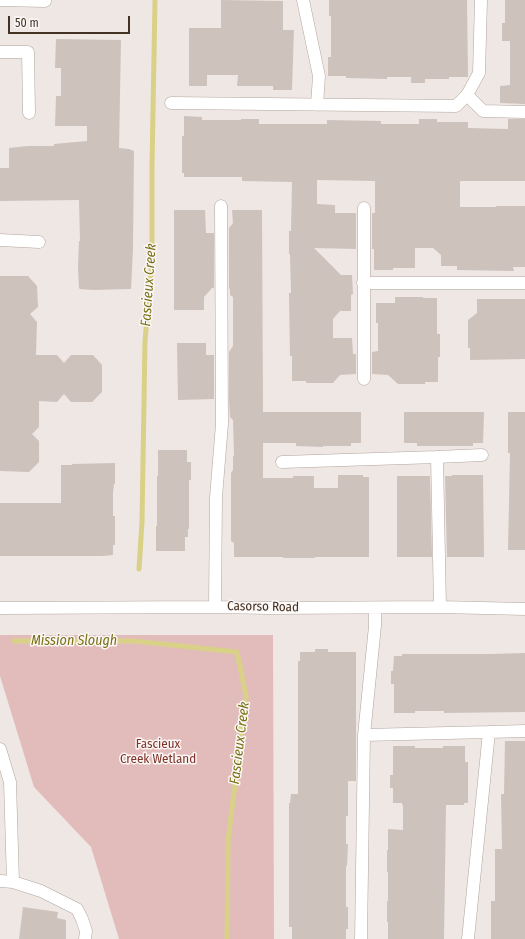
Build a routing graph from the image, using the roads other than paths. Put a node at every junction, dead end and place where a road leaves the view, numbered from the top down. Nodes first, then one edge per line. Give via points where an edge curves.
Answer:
1 (0, 0) edge
2 (45, 0) edge
3 (303, 0) edge
4 (481, 0) edge
5 (0, 52) edge
6 (467, 95) junction
7 (171, 103) dead end
8 (317, 105) junction
9 (525, 112) edge
10 (29, 113) dead end
11 (221, 206) dead end
12 (364, 208) dead end
13 (0, 240) edge
14 (39, 242) dead end
15 (363, 283) junction
16 (525, 283) edge
17 (364, 379) dead end
18 (482, 455) dead end
19 (437, 457) junction
20 (282, 462) dead end
21 (216, 607) junction
22 (440, 607) junction
23 (0, 608) edge
24 (375, 608) junction
25 (525, 609) edge
26 (525, 731) edge
27 (489, 732) junction
28 (364, 735) junction
29 (0, 749) edge
30 (0, 881) edge
31 (13, 882) junction
32 (85, 939) edge
33 (361, 939) edge
34 (468, 939) edge

1 - 2 street
3 - 8 street via 319,76
4 - 6 street via 479,73
5 - 10 street via 28,52
6 - 8 street via 456,106
6 - 9 street via 484,111
7 - 8 street
11 - 21 street via 222,424 216,497
12 - 15 street
13 - 14 street
15 - 16 street
15 - 17 street
18 - 19 street
19 - 20 street
19 - 22 street
21 - 23 street, Casorso Road
21 - 24 street, Casorso Road
22 - 24 street, Casorso Road
22 - 25 street, Casorso Road
24 - 28 street
26 - 27 street
27 - 28 street
27 - 34 street
28 - 33 street
29 - 31 street via 10,782
30 - 31 street
31 - 32 street via 41,891 77,909 86,931

